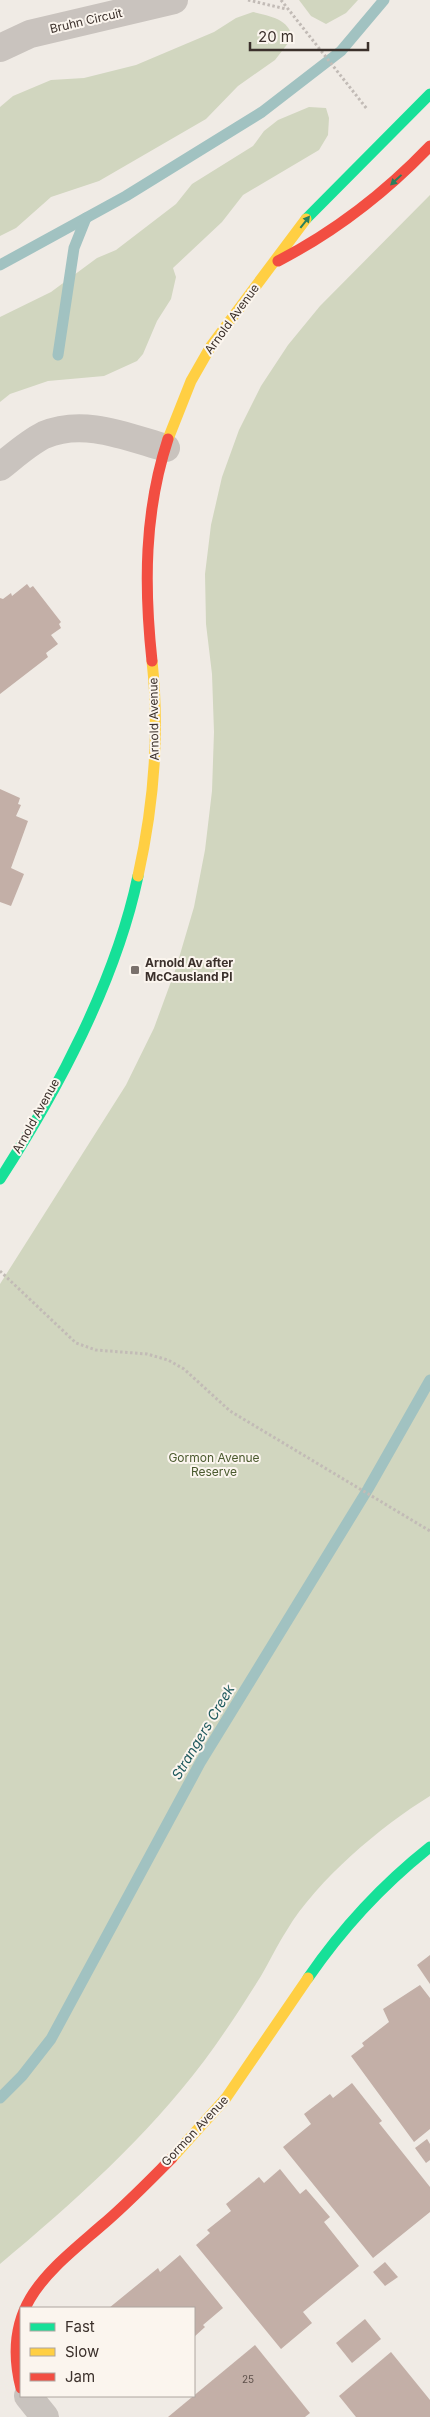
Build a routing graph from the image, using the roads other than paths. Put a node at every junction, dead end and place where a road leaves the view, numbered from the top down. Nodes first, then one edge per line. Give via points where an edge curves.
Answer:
1 (174, 0) edge
2 (0, 48) edge
3 (430, 94) edge
4 (430, 146) edge
5 (276, 262) junction
6 (166, 448) junction
7 (0, 467) edge
8 (0, 1179) edge
9 (430, 1848) edge
10 (16, 2302) dead end
11 (5, 2348) dead end
12 (20, 2386) edge
13 (29, 2397) edge
14 (45, 2417) edge

1 - 2 street, Bruhn Circuit via 30,34
5 -> 3 street, Arnold Avenue via 306,220
4 -> 5 street, Arnold Avenue via 368,206 320,240
5 - 6 street, Arnold Avenue via 226,323 202,360 182,400
6 - 7 street via 91,428 75,427 43,436
6 - 8 street, Arnold Avenue via 152,501 147,550 146,605 156,698 156,746 141,869 117,953 83,1030
9 - 10 street, Gormon Avenue via 392,1877 342,1928 239,2080 206,2122 113,2216 31,2284
11 - 12 street via 12,2374
13 - 14 street

